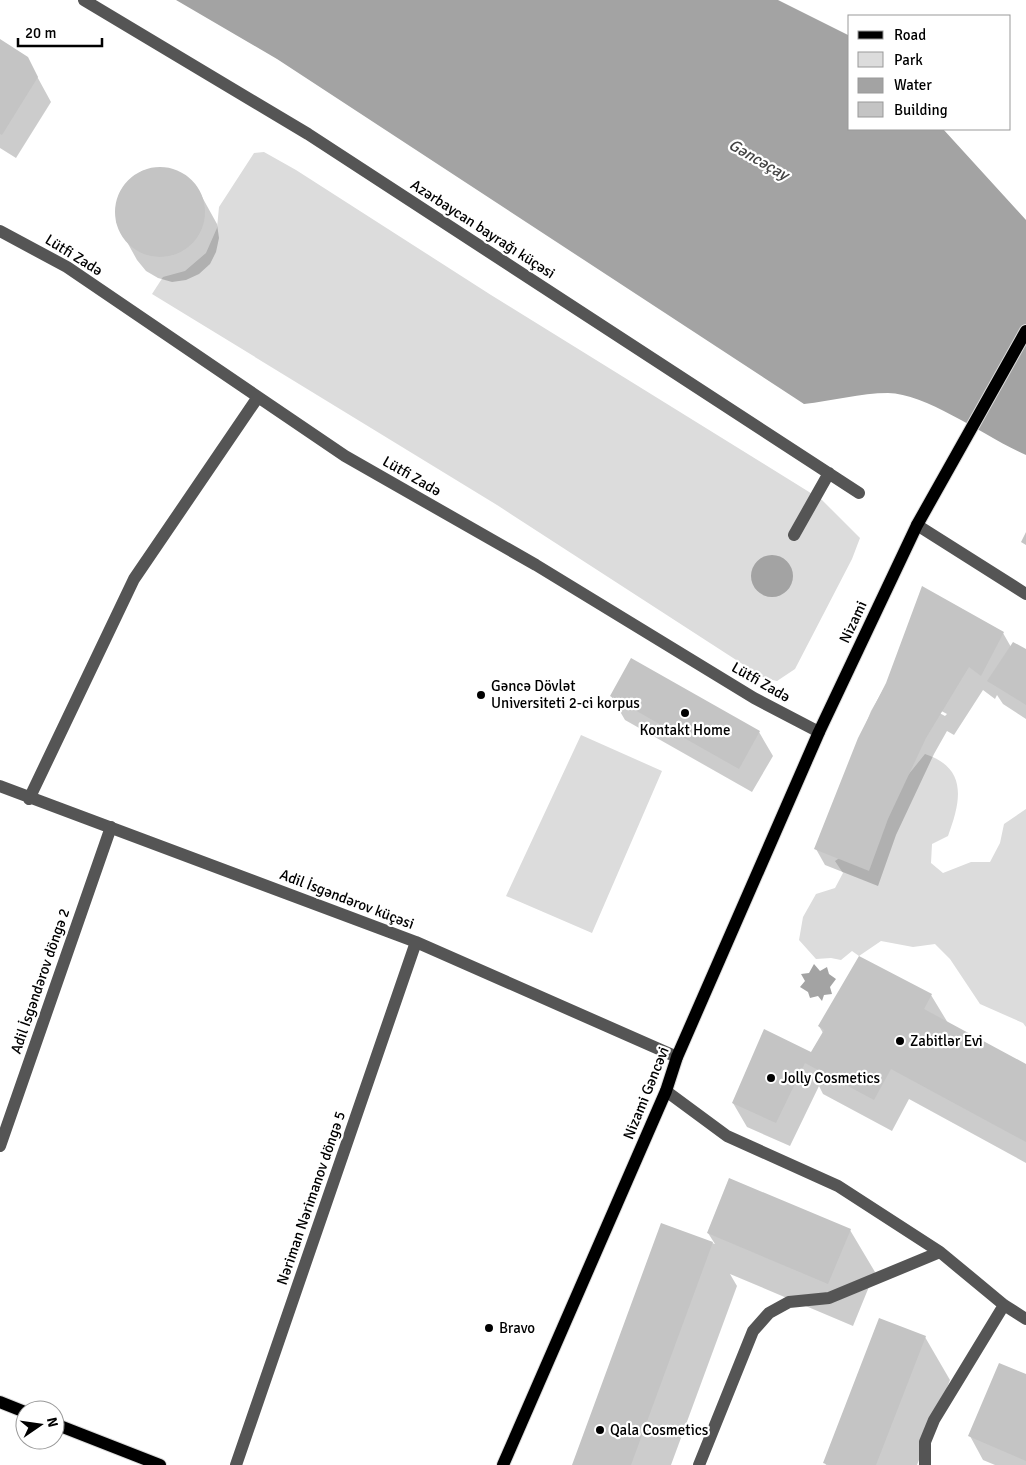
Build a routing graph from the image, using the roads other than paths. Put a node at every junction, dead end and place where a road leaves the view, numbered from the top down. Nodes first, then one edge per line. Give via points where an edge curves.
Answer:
1 (84, 0) edge
2 (0, 231) edge
3 (1026, 332) edge
4 (258, 397) junction
5 (828, 473) junction
6 (859, 492) dead end
7 (917, 525) junction
8 (794, 535) dead end
9 (1026, 594) edge
10 (819, 732) junction
11 (0, 786) edge
12 (29, 799) junction
13 (111, 826) junction
14 (416, 942) junction
15 (677, 1057) junction
16 (666, 1092) junction
17 (0, 1146) edge
18 (940, 1252) junction
19 (1004, 1305) junction
20 (1026, 1319) edge
21 (0, 1402) edge
22 (15, 1408) edge
23 (65, 1428) edge
24 (160, 1465) edge
25 (236, 1465) edge
26 (503, 1465) edge
27 (699, 1465) edge
28 (925, 1465) edge

1 - 5 street, Azərbaycan bayrağı küçəsi via 308,134
2 - 4 street, Lütfi Zadə via 67,267
3 - 7 main road, Nizami
4 - 10 street, Lütfi Zadə via 345,456 536,565 754,698
4 - 12 street via 134,579
5 - 6 street, Azərbaycan bayrağı küçəsi
5 - 8 street
7 - 9 street
7 - 10 main road, Nizami
10 - 15 main road, Nizami Gəncəvi
11 - 12 street, Adil İsgəndərov küçəsi
12 - 13 street, Adil İsgəndərov küçəsi
13 - 14 street, Adil İsgəndərov küçəsi
13 - 17 street, Adil İsgəndərov döngə 2
14 - 15 street, Adil İsgəndərov küçəsi
14 - 25 street, Nəriman Nərimanov döngə 5
15 - 16 main road, Nizami Gəncəvi
16 - 18 street via 727,1136 838,1186
16 - 26 main road, Nizami Gəncəvi
18 - 19 street
18 - 27 street via 829,1298 789,1302 768,1313 753,1331
19 - 20 street
19 - 28 street via 934,1420 925,1442
21 - 22 main road
23 - 24 main road

